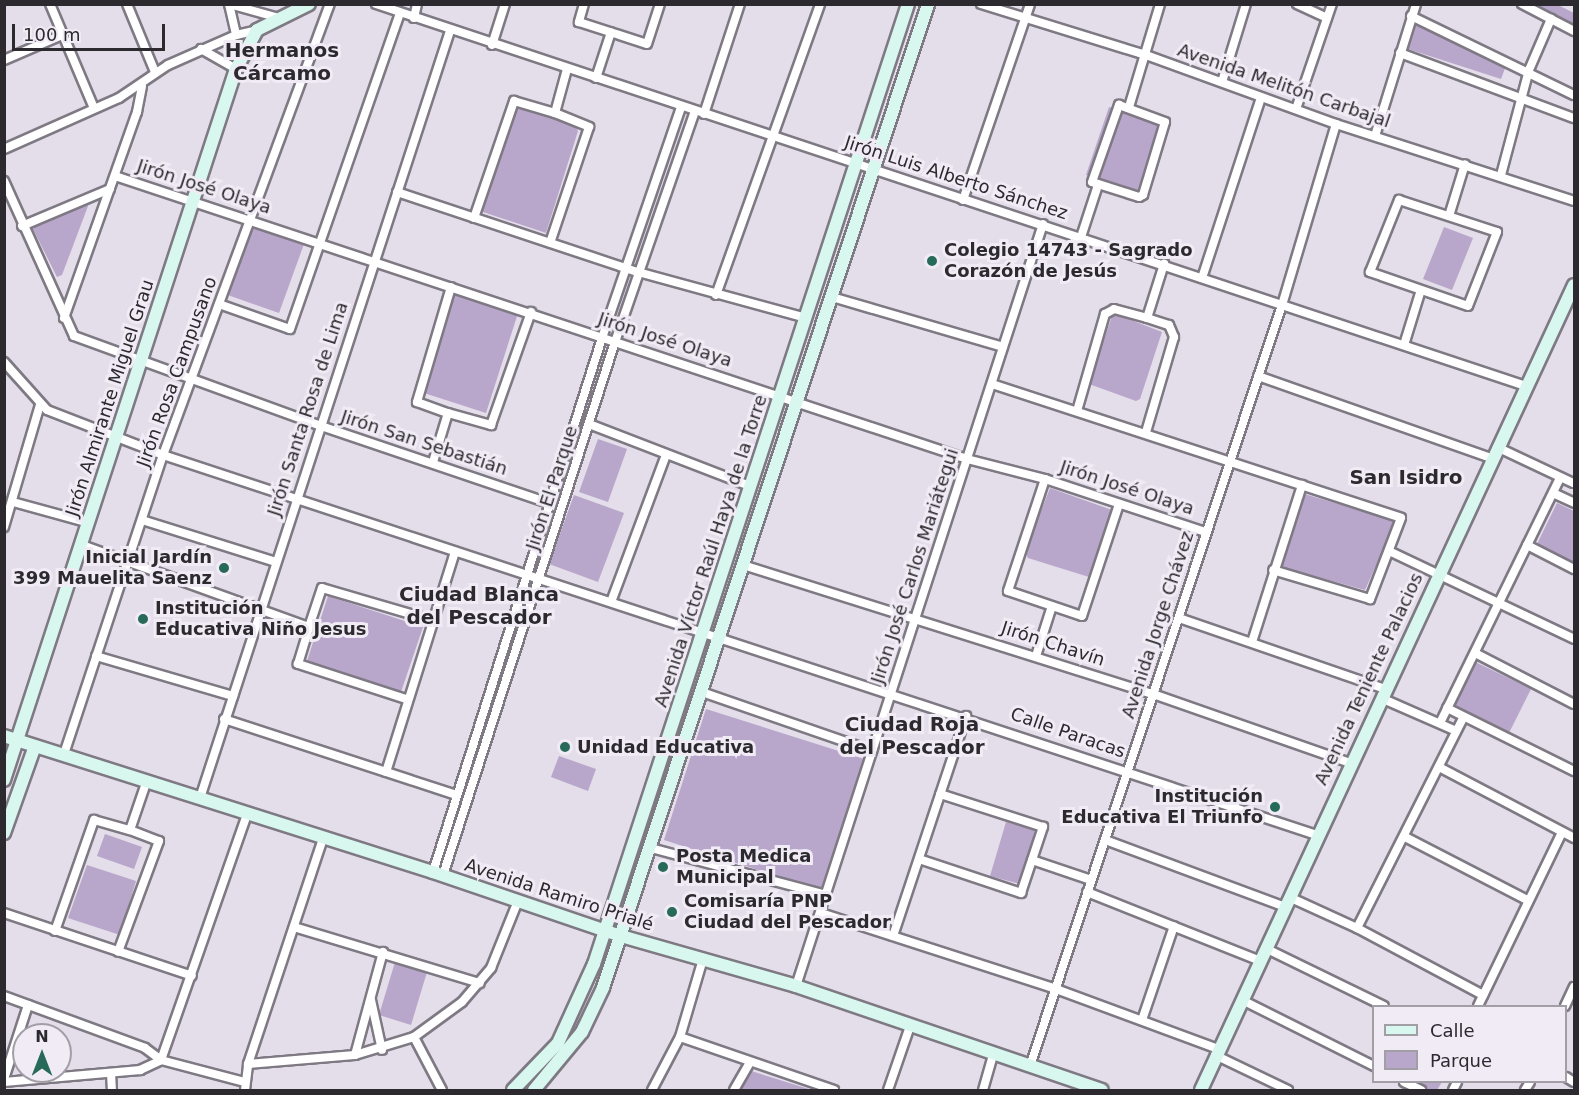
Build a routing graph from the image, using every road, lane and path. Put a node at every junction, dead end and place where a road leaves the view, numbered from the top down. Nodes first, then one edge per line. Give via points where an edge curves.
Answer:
1 (50, 4) edge
2 (127, 4) edge
3 (229, 4) edge
4 (309, 4) edge
5 (330, 4) edge
6 (376, 4) edge
7 (417, 4) edge
8 (505, 4) edge
9 (584, 4) edge
10 (660, 4) edge
11 (740, 4) edge
12 (820, 4) edge
13 (908, 4) edge
14 (928, 4) edge
15 (981, 4) edge
16 (1030, 4) edge
17 (1160, 4) edge
18 (1246, 4) edge
19 (1297, 4) edge
20 (1332, 4) edge
21 (1416, 4) edge
22 (1522, 4) edge
23 (400, 14) junction
24 (1025, 16) junction
25 (1411, 16) junction
26 (279, 18) junction
27 (414, 18) junction
28 (1327, 18) junction
29 (1551, 19) junction
30 (257, 30) junction
31 (450, 31) junction
32 (1575, 31) edge
33 (611, 32) junction
34 (62, 35) junction
35 (236, 35) junction
36 (492, 45) junction
37 (201, 50) junction
38 (1400, 53) junction
39 (1146, 55) junction
40 (4, 60) edge
41 (236, 69) junction
42 (567, 69) junction
43 (1529, 70) junction
44 (155, 72) junction
45 (596, 78) junction
46 (1222, 82) junction
47 (142, 86) junction
48 (1575, 95) edge
49 (1261, 97) junction
50 (1523, 98) junction
51 (681, 107) junction
52 (1129, 107) junction
53 (93, 108) junction
54 (1296, 109) junction
55 (694, 111) junction
56 (555, 113) junction
57 (704, 114) junction
58 (1575, 118) edge
59 (1336, 124) junction
60 (1374, 136) junction
61 (773, 137) junction
62 (4, 149) edge
63 (1465, 164) junction
64 (857, 167) junction
65 (874, 171) junction
66 (1501, 175) junction
67 (115, 176) junction
68 (4, 181) edge
69 (1098, 185) junction
70 (110, 189) junction
71 (397, 192) junction
72 (193, 200) junction
73 (963, 200) junction
74 (1575, 201) edge
75 (1449, 216) junction
76 (474, 218) junction
77 (252, 219) junction
78 (1043, 224) junction
79 (22, 226) junction
80 (1081, 237) junction
81 (550, 243) junction
82 (319, 245) junction
83 (373, 261) junction
84 (1164, 264) junction
85 (626, 268) junction
86 (638, 272) junction
87 (1202, 278) junction
88 (1575, 285) edge
89 (451, 287) junction
90 (1420, 293) junction
91 (716, 295) junction
92 (831, 297) junction
93 (219, 304) junction
94 (1282, 305) junction
95 (531, 312) junction
96 (64, 318) junction
97 (806, 318) junction
98 (1147, 318) junction
99 (602, 338) junction
100 (615, 342) junction
101 (1404, 345) junction
102 (1003, 347) junction
103 (140, 361) junction
104 (4, 362) edge
105 (1258, 376) junction
106 (192, 380) junction
107 (992, 384) junction
108 (1526, 386) junction
109 (780, 395) junction
110 (797, 403) junction
111 (40, 405) junction
112 (1077, 411) junction
113 (448, 413) junction
114 (589, 424) junction
115 (321, 426) junction
116 (1146, 432) junction
117 (116, 436) junction
118 (1494, 453) junction
119 (163, 455) junction
120 (666, 455) junction
121 (967, 459) junction
122 (433, 462) junction
123 (1227, 462) junction
124 (1560, 478) junction
125 (1045, 479) junction
126 (1574, 481) edge
127 (1302, 485) junction
128 (750, 486) junction
129 (1553, 493) junction
130 (296, 498) junction
131 (1564, 498) junction
132 (13, 502) junction
133 (1575, 503) edge
134 (551, 504) junction
135 (1119, 504) junction
136 (142, 520) junction
137 (89, 524) junction
138 (4, 526) edge
139 (1205, 532) junction
140 (82, 545) junction
141 (1527, 545) junction
142 (1389, 551) junction
143 (455, 552) junction
144 (127, 560) junction
145 (276, 562) junction
146 (743, 565) junction
147 (1575, 569) edge
148 (1273, 570) junction
149 (1438, 575) junction
150 (529, 576) junction
151 (540, 580) junction
152 (611, 603) junction
153 (1499, 603) junction
154 (1052, 606) junction
155 (261, 610) junction
156 (915, 616) junction
157 (1179, 618) junction
158 (431, 620) junction
159 (309, 627) junction
160 (704, 635) junction
161 (1575, 639) edge
162 (719, 640) junction
163 (1252, 642) junction
164 (1475, 653) junction
165 (96, 656) junction
166 (1036, 656) junction
167 (702, 692) junction
168 (891, 692) junction
169 (1383, 693) junction
170 (1153, 694) junction
171 (233, 696) junction
172 (406, 699) junction
173 (1575, 704) edge
174 (1447, 708) junction
175 (966, 716) junction
176 (1463, 718) junction
177 (224, 719) junction
178 (1440, 723) junction
179 (1456, 732) junction
180 (4, 736) edge
181 (18, 740) junction
182 (35, 746) junction
183 (872, 751) junction
184 (64, 754) junction
185 (1350, 763) junction
186 (1439, 767) junction
187 (1128, 771) junction
188 (1575, 771) edge
189 (386, 772) junction
190 (4, 780) edge
191 (146, 783) junction
192 (940, 794) junction
193 (457, 795) junction
194 (200, 798) junction
195 (247, 815) junction
196 (130, 830) junction
197 (1562, 832) junction
198 (4, 833) edge
199 (1317, 835) junction
200 (1405, 837) junction
201 (1575, 838) edge
202 (323, 839) junction
203 (1105, 840) junction
204 (651, 848) junction
205 (919, 859) junction
206 (1032, 860) junction
207 (438, 874) junction
208 (1091, 880) junction
209 (1087, 892) junction
210 (827, 895) junction
211 (1527, 900) junction
212 (518, 901) junction
213 (1287, 902) junction
214 (4, 913) edge
215 (821, 914) junction
216 (1174, 926) junction
217 (294, 927) junction
218 (1357, 928) junction
219 (56, 931) junction
220 (605, 931) junction
221 (621, 936) junction
222 (893, 936) junction
223 (1265, 948) junction
224 (118, 952) junction
225 (383, 952) junction
226 (703, 960) junction
227 (1258, 960) junction
228 (192, 976) junction
229 (480, 982) junction
230 (796, 986) junction
231 (1575, 987) edge
232 (1056, 989) junction
233 (1483, 995) junction
234 (4, 996) edge
235 (371, 997) junction
236 (1242, 1000) junction
237 (28, 1005) junction
238 (1382, 1005) edge
239 (1478, 1005) edge
240 (1566, 1005) edge
241 (1142, 1020) junction
242 (910, 1026) junction
243 (414, 1037) junction
244 (680, 1037) junction
245 (382, 1050) junction
246 (1216, 1052) junction
247 (355, 1055) junction
248 (993, 1055) junction
249 (161, 1060) junction
250 (248, 1064) junction
251 (749, 1064) junction
252 (1372, 1065) edge
253 (1030, 1066) junction
254 (111, 1073) junction
255 (4, 1080) edge
256 (1406, 1083) edge
257 (244, 1086) edge
258 (526, 1086) edge
259 (111, 1090) edge
260 (442, 1090) edge
261 (513, 1090) edge
262 (534, 1090) edge
263 (651, 1090) edge
264 (734, 1090) edge
265 (834, 1090) edge
266 (888, 1090) edge
267 (983, 1090) edge
268 (1102, 1090) edge
269 (1201, 1090) edge
270 (1288, 1090) edge
271 (1421, 1090) edge

1 - 34 street
2 - 44 street
3 - 26 street
3 - 35 street
4 - 26 street
5 - 77 street, Jirón Rosa Campusano
6 - 23 street, Jirón Luis Alberto Sánchez
7 - 27 street
8 - 36 street
9 - 33 street via 579,22
10 - 33 street via 647,44
11 - 57 street
12 - 61 street
13 - 64 street, Avenida Víctor Raúl Haya de la Torre
14 - 65 street, Avenida Víctor Raúl Haya de la Torre
15 - 24 street, Avenida Melitón Carbajal
16 - 24 street
17 - 39 street
18 - 46 street
19 - 28 street
20 - 28 street
21 - 25 street
22 - 29 street
23 - 27 street, Jirón Luis Alberto Sánchez
23 - 82 street
24 - 39 street, Avenida Melitón Carbajal
24 - 73 street
25 - 38 street
25 - 43 street
26 - 30 street
27 - 31 street, Jirón Luis Alberto Sánchez
28 - 54 street
29 - 32 street
29 - 43 street
30 - 35 street
30 - 41 street, Jirón Almirante Miguel Grau
31 - 36 street, Jirón Luis Alberto Sánchez
31 - 71 street, Jirón Santa Rosa de Lima
33 - 45 street
34 - 40 street
34 - 53 street
35 - 37 street
36 - 42 street, Jirón Luis Alberto Sánchez
37 - 41 street
37 - 44 street
38 - 50 street
38 - 60 street
39 - 46 street, Avenida Melitón Carbajal
39 - 52 street
41 - 72 street, Jirón Almirante Miguel Grau
42 - 45 street, Jirón Luis Alberto Sánchez
42 - 56 street
43 - 48 street
43 - 50 street
44 - 47 street
45 - 51 street, Jirón Luis Alberto Sánchez
46 - 49 street, Avenida Melitón Carbajal
47 - 53 street
47 - 67 street
49 - 54 street, Avenida Melitón Carbajal
49 - 87 street
50 - 58 street
50 - 66 street
51 - 55 street, Jirón Luis Alberto Sánchez
51 - 85 street, Jirón El Parque
52 - 69 street via 1117,107 1092,179
52 - 69 street via 1165,122 1143,195
53 - 62 street
54 - 59 street, Avenida Melitón Carbajal
55 - 57 street, Jirón Luis Alberto Sánchez
55 - 86 street, Jirón El Parque
56 - 76 street via 514,101
56 - 81 street via 589,127
57 - 61 street, Jirón Luis Alberto Sánchez
59 - 60 street, Avenida Melitón Carbajal
59 - 94 street, Avenida Jorge Chávez
60 - 63 street, Avenida Melitón Carbajal
61 - 64 street, Jirón Luis Alberto Sánchez
61 - 91 street
63 - 66 street, Avenida Melitón Carbajal
63 - 75 street
64 - 65 street, Jirón Luis Alberto Sánchez
64 - 97 street, Avenida Víctor Raúl Haya de la Torre
65 - 73 street, Jirón Luis Alberto Sánchez
65 - 92 street, Avenida Víctor Raúl Haya de la Torre
66 - 74 street, Avenida Melitón Carbajal
67 - 70 street
67 - 72 street, Jirón José Olaya
68 - 79 street, Jirón San Sebastián
69 - 80 street
70 - 79 street
70 - 96 street
71 - 76 street
71 - 83 street, Jirón Santa Rosa de Lima
72 - 77 street, Jirón José Olaya
72 - 103 street, Jirón Almirante Miguel Grau
73 - 78 street, Jirón Luis Alberto Sánchez
75 - 90 street via 1497,232 1468,306
75 - 90 street via 1399,200 1370,272
76 - 81 street
77 - 82 street, Jirón José Olaya
77 - 93 street, Jirón Rosa Campusano
78 - 80 street, Jirón Luis Alberto Sánchez
78 - 102 street, Jirón José Carlos Mariátegui
79 - 96 street, Jirón San Sebastián
80 - 84 street, Jirón Luis Alberto Sánchez
81 - 85 street
82 - 83 street, Jirón José Olaya
82 - 93 street via 290,329
83 - 89 street, Jirón José Olaya
83 - 115 street, Jirón Santa Rosa de Lima
84 - 87 street, Jirón Luis Alberto Sánchez
84 - 98 street
85 - 86 street
85 - 99 street, Jirón El Parque
86 - 91 street
86 - 100 street, Jirón El Parque
87 - 94 street, Jirón Luis Alberto Sánchez
88 - 108 street, Avenida Teniente Palacios
89 - 95 street, Jirón José Olaya
89 - 113 street via 417,402
90 - 101 street
91 - 97 street
92 - 102 street
92 - 110 street, Avenida Víctor Raúl Haya de la Torre
93 - 106 street, Jirón Rosa Campusano
94 - 101 street, Jirón Luis Alberto Sánchez
94 - 105 street, Avenida Jorge Chávez
95 - 99 street, Jirón José Olaya
95 - 113 street via 491,425
96 - 103 street, Jirón San Sebastián via 74,336
97 - 109 street, Avenida Víctor Raúl Haya de la Torre
98 - 112 street via 1114,309 1105,314
98 - 116 street via 1169,325 1174,337
99 - 100 street, Jirón José Olaya
99 - 134 street, Jirón El Parque
100 - 109 street, Jirón José Olaya
100 - 114 street, Jirón El Parque
101 - 108 street, Jirón Luis Alberto Sánchez
102 - 107 street, Jirón José Carlos Mariátegui
103 - 106 street, Jirón San Sebastián
103 - 117 street, Jirón Almirante Miguel Grau
104 - 111 street
105 - 118 street
105 - 123 street, Avenida Jorge Chávez
106 - 115 street, Jirón San Sebastián
106 - 119 street, Jirón Rosa Campusano
107 - 112 street
107 - 121 street, Jirón José Carlos Mariátegui
108 - 118 street, Avenida Teniente Palacios
109 - 110 street, Jirón José Olaya
109 - 128 street, Avenida Víctor Raúl Haya de la Torre
110 - 121 street, Jirón José Olaya
110 - 146 street, Avenida Víctor Raúl Haya de la Torre
111 - 117 street, Calle Paracas
111 - 132 street
112 - 116 street
113 - 122 street
114 - 120 street
114 - 151 street, Jirón El Parque
115 - 122 street, Jirón San Sebastián
115 - 130 street, Jirón Santa Rosa de Lima
116 - 123 street
117 - 119 street, Calle Paracas
117 - 137 street, Jirón Almirante Miguel Grau
118 - 124 street
118 - 149 street, Avenida Teniente Palacios
119 - 130 street, Calle Paracas
119 - 136 street, Jirón Rosa Campusano
120 - 128 street
120 - 152 street
121 - 125 street, Jirón José Olaya
121 - 156 street, Jirón José Carlos Mariátegui
122 - 134 street, Jirón San Sebastián
123 - 127 street
123 - 139 street, Avenida Jorge Chávez
124 - 126 street
124 - 129 street
125 - 135 street, Jirón José Olaya
125 - 154 street via 1008,591
126 - 131 street
127 - 142 street via 1399,515 1401,522
127 - 148 street
128 - 160 street, Avenida Víctor Raúl Haya de la Torre
129 - 131 street
129 - 141 street
130 - 143 street, Calle Paracas
130 - 145 street, Jirón Santa Rosa de Lima
131 - 133 street
132 - 137 street
132 - 138 street
134 - 150 street, Jirón El Parque
135 - 139 street, Jirón José Olaya
135 - 154 street via 1082,616
136 - 144 street, Jirón Rosa Campusano
136 - 145 street
137 - 140 street, Jirón Almirante Miguel Grau
139 - 157 street, Avenida Jorge Chávez
140 - 144 street
140 - 181 street, Jirón Almirante Miguel Grau
141 - 147 street
141 - 153 street
142 - 148 street via 1372,596 1366,600
142 - 149 street
143 - 150 street, Calle Paracas
143 - 158 street
144 - 155 street
144 - 165 street, Jirón Rosa Campusano
145 - 155 street, Jirón Santa Rosa de Lima
146 - 156 street, Jirón Chavín
146 - 162 street, Avenida Víctor Raúl Haya de la Torre
148 - 163 street
149 - 153 street
149 - 169 street, Avenida Teniente Palacios
150 - 151 street, Calle Paracas
150 - 193 street, Jirón El Parque
151 - 152 street, Calle Paracas
151 - 207 street, Jirón El Parque
152 - 160 street, Calle Paracas
153 - 161 street
153 - 164 street
154 - 166 street
155 - 159 street
155 - 171 street, Jirón Santa Rosa de Lima
156 - 166 street, Jirón Chavín
156 - 168 street, Jirón José Carlos Mariátegui
157 - 163 street
157 - 170 street, Avenida Jorge Chávez
158 - 159 street via 322,588
158 - 172 street
159 - 172 street via 298,664
160 - 162 street, Calle Paracas
160 - 220 street, Avenida Víctor Raúl Haya de la Torre
162 - 167 street, Avenida Víctor Raúl Haya de la Torre
162 - 168 street, Calle Paracas
163 - 169 street
164 - 173 street
164 - 174 street
165 - 171 street
165 - 184 street, Jirón Rosa Campusano
166 - 170 street, Jirón Chavín
167 - 183 street
167 - 204 street, Avenida Víctor Raúl Haya de la Torre
168 - 175 street, Calle Paracas
168 - 183 street, Jirón José Carlos Mariátegui
169 - 178 street
169 - 185 street, Avenida Teniente Palacios
170 - 185 street, Jirón Chavín
170 - 187 street, Avenida Jorge Chávez
171 - 177 street, Jirón Santa Rosa de Lima
172 - 189 street
174 - 176 street
174 - 178 street
175 - 187 street, Calle Paracas
175 - 192 street
176 - 179 street
176 - 188 street
177 - 189 street
177 - 194 street, Jirón Santa Rosa de Lima
178 - 179 street
179 - 186 street
180 - 181 street, Avenida Ramiro Prialé
181 - 182 street, Avenida Ramiro Prialé
181 - 190 street, Jirón Almirante Miguel Grau
182 - 184 street, Avenida Ramiro Prialé
182 - 198 street
183 - 210 street, Jirón José Carlos Mariátegui
184 - 191 street, Avenida Ramiro Prialé
185 - 199 street, Avenida Teniente Palacios
186 - 197 street
186 - 200 street
187 - 199 street, Calle Paracas
187 - 203 street, Avenida Jorge Chávez
189 - 193 street
191 - 194 street, Avenida Ramiro Prialé
191 - 196 street
192 - 205 street
192 - 206 street via 1043,827
193 - 207 street, Jirón El Parque
194 - 195 street, Avenida Ramiro Prialé
195 - 202 street, Avenida Ramiro Prialé
195 - 228 street
196 - 219 street via 94,820
196 - 224 street via 159,841
197 - 201 street
197 - 211 street
199 - 213 street, Avenida Teniente Palacios
200 - 211 street
200 - 218 street
202 - 207 street, Avenida Ramiro Prialé
202 - 217 street
203 - 208 street, Avenida Jorge Chávez
203 - 213 street
204 - 210 street
204 - 221 street, Avenida Víctor Raúl Haya de la Torre
205 - 206 street via 1021,893
205 - 222 street
206 - 208 street
207 - 212 street, Avenida Ramiro Prialé
208 - 209 street, Avenida Jorge Chávez
209 - 216 street
209 - 232 street, Avenida Jorge Chávez
210 - 215 street, Jirón José Carlos Mariátegui
211 - 233 street
212 - 220 street, Avenida Ramiro Prialé
212 - 229 street via 498,955
213 - 218 street
213 - 223 street, Avenida Teniente Palacios
214 - 219 street
215 - 222 street
215 - 230 street, Jirón José Carlos Mariátegui
216 - 227 street
216 - 241 street
217 - 225 street
217 - 250 street
218 - 233 street
219 - 224 street
220 - 221 street, Avenida Ramiro Prialé
220 - 258 street, Avenida Víctor Raúl Haya de la Torre via 568,1025
221 - 226 street, Avenida Ramiro Prialé
221 - 262 street, Avenida Víctor Raúl Haya de la Torre via 582,1032
222 - 232 street
223 - 227 street, Avenida Teniente Palacios
223 - 238 street
224 - 228 street
225 - 229 street
225 - 235 street
226 - 230 street, Avenida Ramiro Prialé
226 - 244 street
227 - 236 street, Avenida Teniente Palacios
228 - 249 street
229 - 243 street via 448,1014
230 - 242 street, Avenida Ramiro Prialé
231 - 240 street
232 - 241 street
232 - 253 street, Avenida Jorge Chávez
233 - 239 street
234 - 237 street
235 - 245 street
235 - 247 street
236 - 246 street, Avenida Teniente Palacios
236 - 252 street
237 - 249 street via 145,1048
237 - 255 street
241 - 246 street
242 - 248 street, Avenida Ramiro Prialé
242 - 266 street
243 - 245 street
243 - 260 street
244 - 251 street
244 - 263 street
245 - 247 street
246 - 269 street, Avenida Teniente Palacios
246 - 270 street
247 - 250 street
248 - 253 street, Avenida Ramiro Prialé
248 - 267 street
249 - 254 street via 140,1070
249 - 257 street
250 - 257 street
251 - 264 street
251 - 265 street
253 - 268 street, Avenida Ramiro Prialé
254 - 255 street
254 - 259 street
256 - 271 street
258 - 261 street, Avenida Víctor Raúl Haya de la Torre

